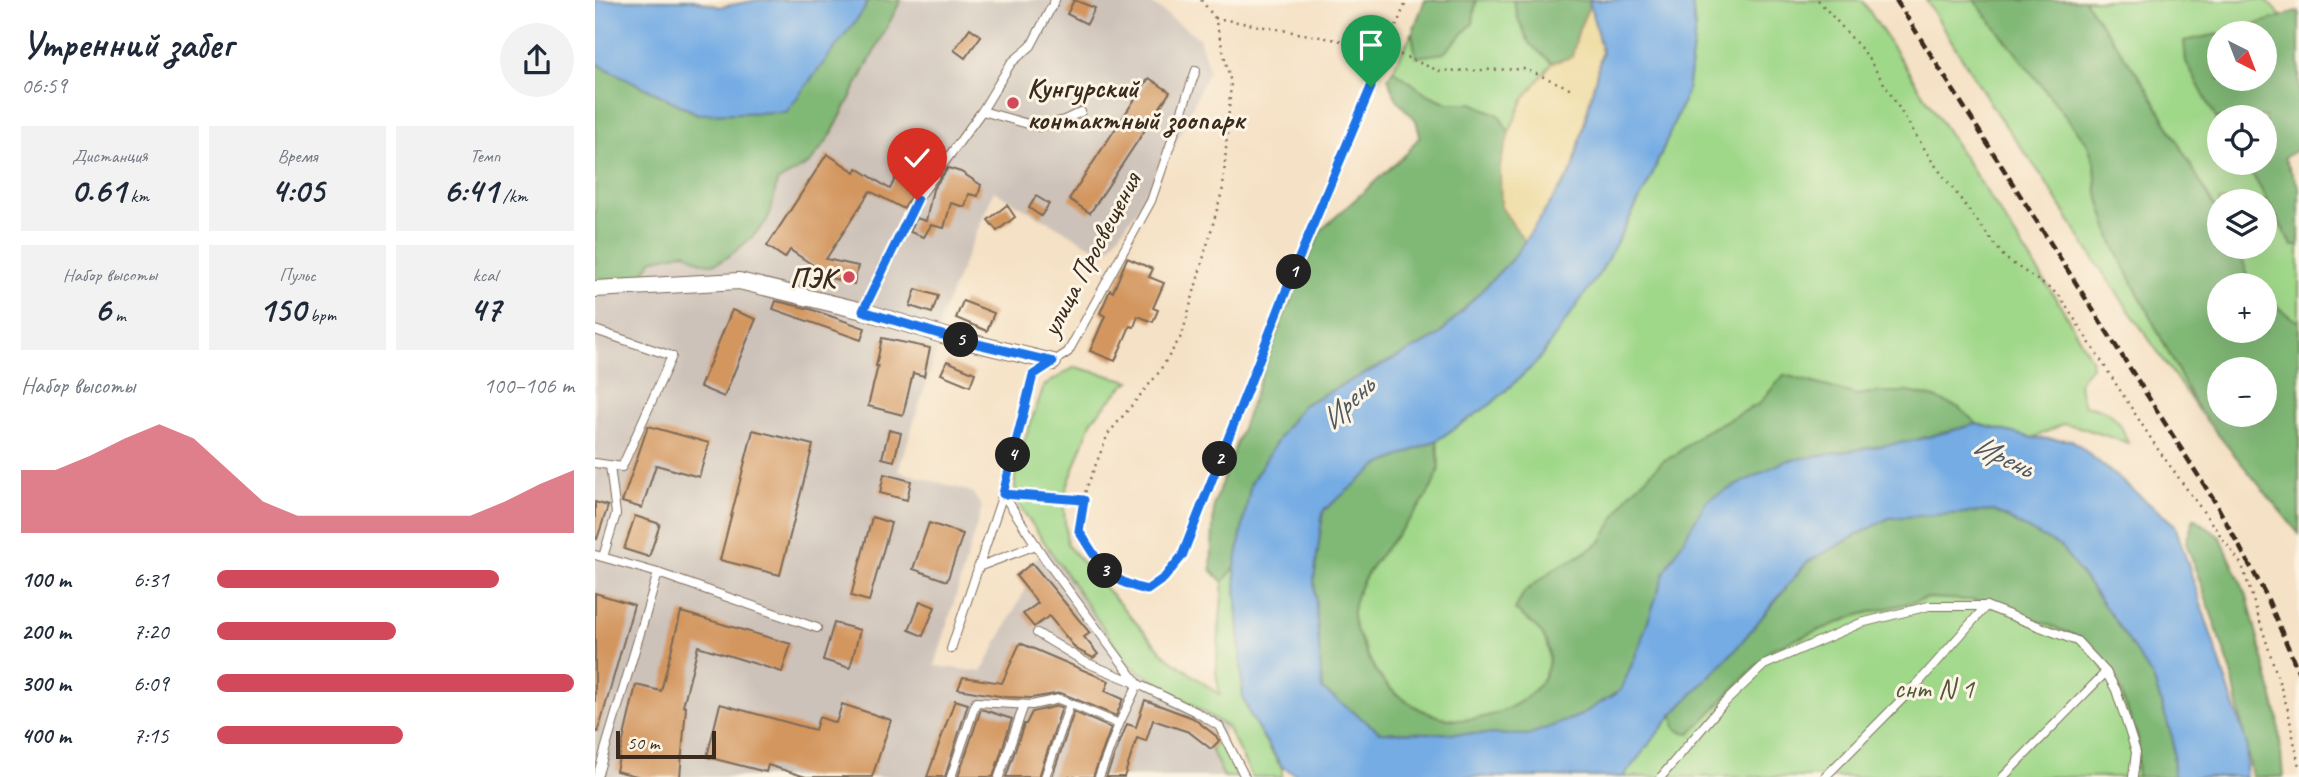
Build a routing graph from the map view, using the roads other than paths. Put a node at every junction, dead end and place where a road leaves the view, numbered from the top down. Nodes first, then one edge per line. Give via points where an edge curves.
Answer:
1 (1055, 0) edge
2 (1196, 70) dead end
3 (982, 111) junction
4 (1081, 112) dead end
5 (595, 289) edge
6 (863, 311) junction
7 (595, 330) edge
8 (1053, 362) junction
9 (595, 463) edge
10 (610, 466) junction
11 (1003, 494) junction
12 (1036, 545) junction
13 (599, 556) edge
14 (978, 567) junction
15 (658, 573) junction
16 (1986, 606) junction
17 (817, 628) dead end
18 (1037, 633) dead end
19 (951, 649) dead end
20 (2106, 672) junction
21 (1137, 684) junction
22 (1070, 704) junction
23 (1024, 705) junction
24 (1119, 724) junction
25 (597, 777) edge
26 (951, 777) edge
27 (999, 777) edge
28 (1045, 777) edge
29 (1099, 777) edge
30 (1245, 777) edge
31 (1661, 777) edge
32 (1825, 777) edge
33 (2003, 777) edge
34 (2133, 777) edge

1 - 3 lane via 1031,46 1011,63
2 - 8 lane, улица Просвещения via 1151,201 1067,352
3 - 4 lane via 1038,127
3 - 6 lane via 917,200
5 - 6 street via 739,281
6 - 8 street
7 - 10 lane via 671,356 622,467
8 - 11 lane, улица Просвещения via 1033,375
9 - 10 lane
10 - 13 lane via 616,514
11 - 12 lane
11 - 14 lane, улица Просвещения
12 - 14 lane
12 - 21 lane
13 - 15 lane
14 - 19 lane, улица Просвещения
15 - 17 lane
15 - 25 lane
16 - 20 lane via 2077,641
16 - 31 lane via 1929,606 1861,623 1765,665 1721,706
16 - 32 lane
18 - 21 lane via 1085,663
20 - 33 lane
20 - 34 lane via 2136,752
21 - 24 lane
21 - 30 lane via 1219,726
22 - 23 lane via 1059,699
22 - 24 lane
22 - 28 lane
23 - 26 lane via 976,702
23 - 27 lane
24 - 29 lane

